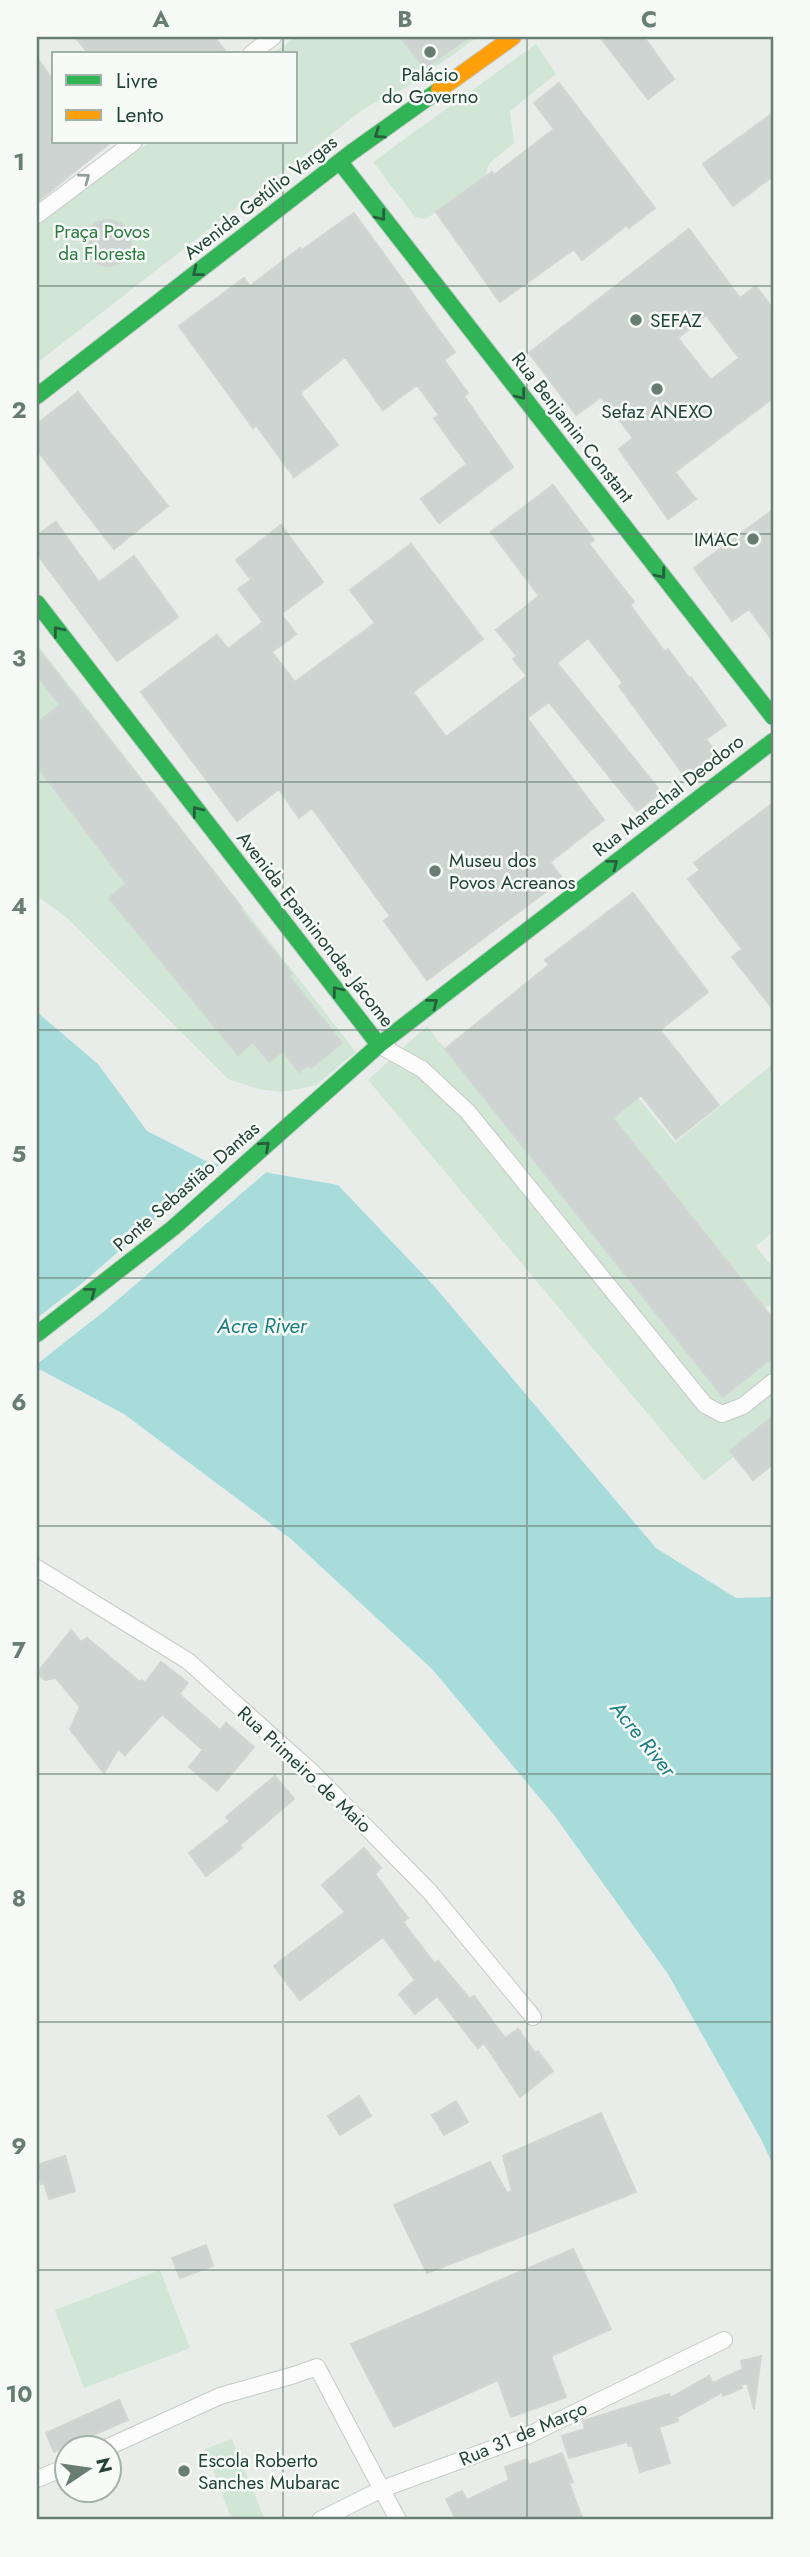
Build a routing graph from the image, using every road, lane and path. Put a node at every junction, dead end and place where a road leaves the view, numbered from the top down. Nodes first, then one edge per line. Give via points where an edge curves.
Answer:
1 (513, 37) edge
2 (268, 38) edge
3 (253, 52) edge
4 (131, 144) edge
5 (340, 162) junction
6 (37, 215) edge
7 (37, 396) edge
8 (37, 603) edge
9 (773, 717) edge
10 (773, 741) edge
11 (379, 1045) junction
12 (357, 1064) joint
13 (37, 1334) edge
14 (773, 1382) edge
15 (37, 1568) edge
16 (533, 2017) dead end
17 (724, 2340) dead end
18 (122, 2441) edge
19 (382, 2489) junction
20 (320, 2520) edge
21 (398, 2520) edge

1 -> 5 main road, Avenida Getúlio Vargas
2 - 3 street
6 -> 4 street
5 -> 7 main road, Avenida Getúlio Vargas
5 -> 9 main road, Rua Benjamin Constant
11 -> 8 main road, Avenida Epaminondas Jácome
11 -> 10 main road, Rua Marechal Deodoro
11 - 12 main road, Rua Marechal Deodoro
11 - 14 street, Avenida Epaminondas Jácome via 422,1069 468,1112 705,1405 722,1413 743,1406
13 -> 12 main road, Ponte Sebastião Dantas via 173,1228
15 - 16 street, Rua Primeiro de Maio via 188,1661 313,1773 430,1892
17 - 19 street, Rua 31 de Março via 527,2436
18 - 19 street via 220,2396 317,2367
19 - 20 street, Rua 31 de Março
19 - 21 street

